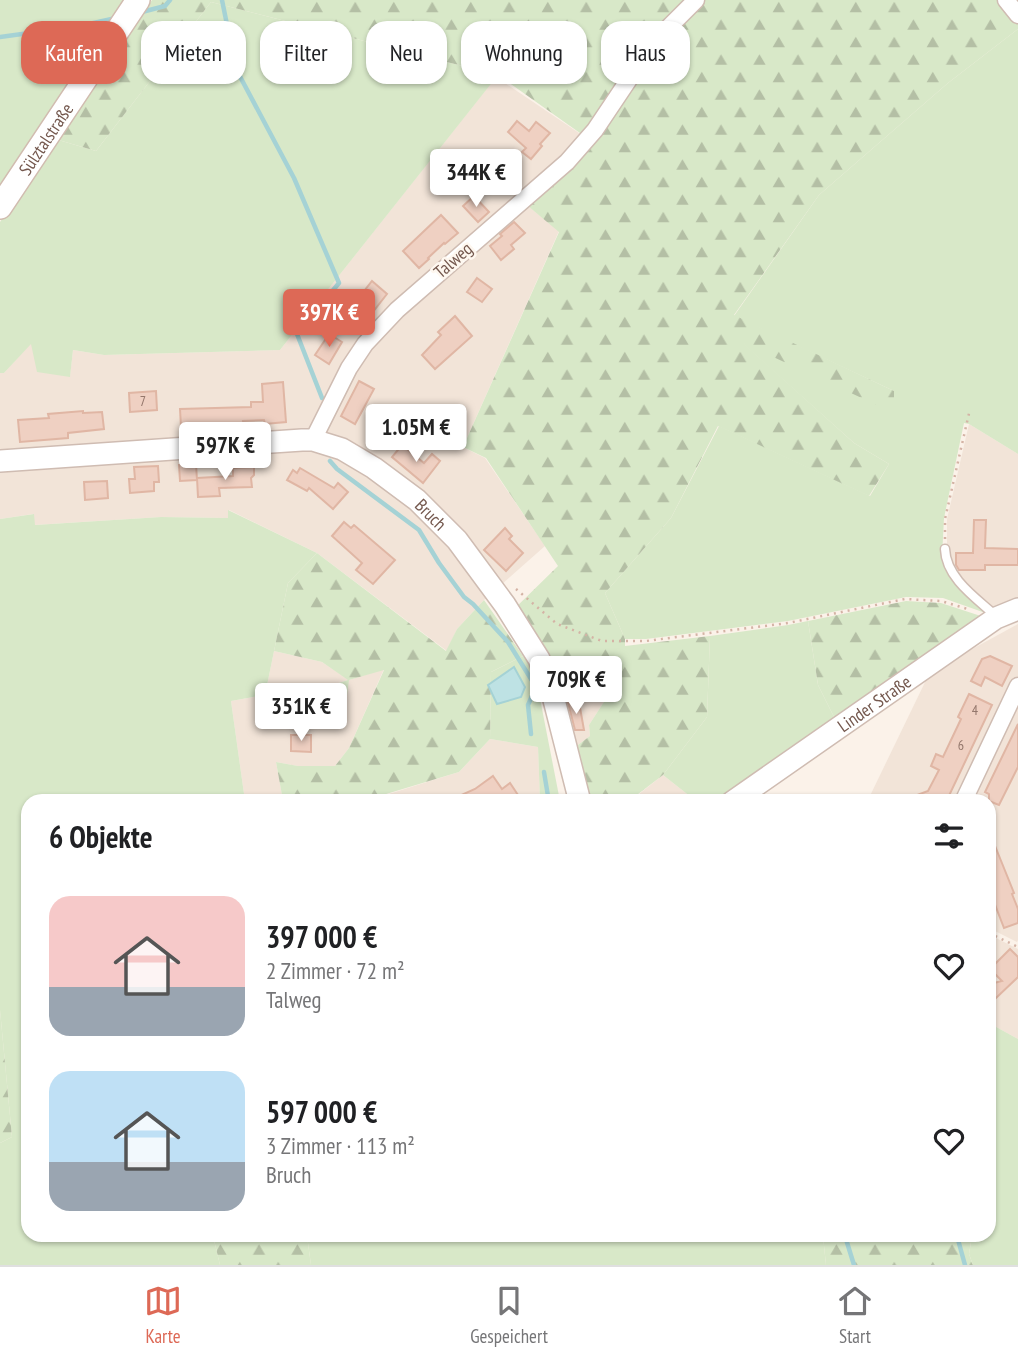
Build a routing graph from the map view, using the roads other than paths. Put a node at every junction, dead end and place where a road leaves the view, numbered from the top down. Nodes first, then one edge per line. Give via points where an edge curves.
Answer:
1 (696, 0) edge
2 (1006, 0) edge
3 (137, 2) edge
4 (1018, 15) edge
5 (0, 207) edge
6 (313, 440) junction
7 (0, 461) edge
8 (945, 549) road end
9 (1018, 609) edge
10 (997, 618) junction
11 (1018, 686) edge
12 (578, 794) edge
13 (744, 794) edge
14 (967, 794) edge

1 - 6 street, Talweg via 654,42 595,130 567,162 397,310 365,344
2 - 4 street
3 - 5 main road, Sülztalstraße
6 - 7 street, Bruch
6 - 12 street, Bruch via 342,449 374,468 417,500 457,540 539,659
8 - 10 lane via 958,581
9 - 10 street, Linder Straße
10 - 13 street, Linder Straße
11 - 14 street

